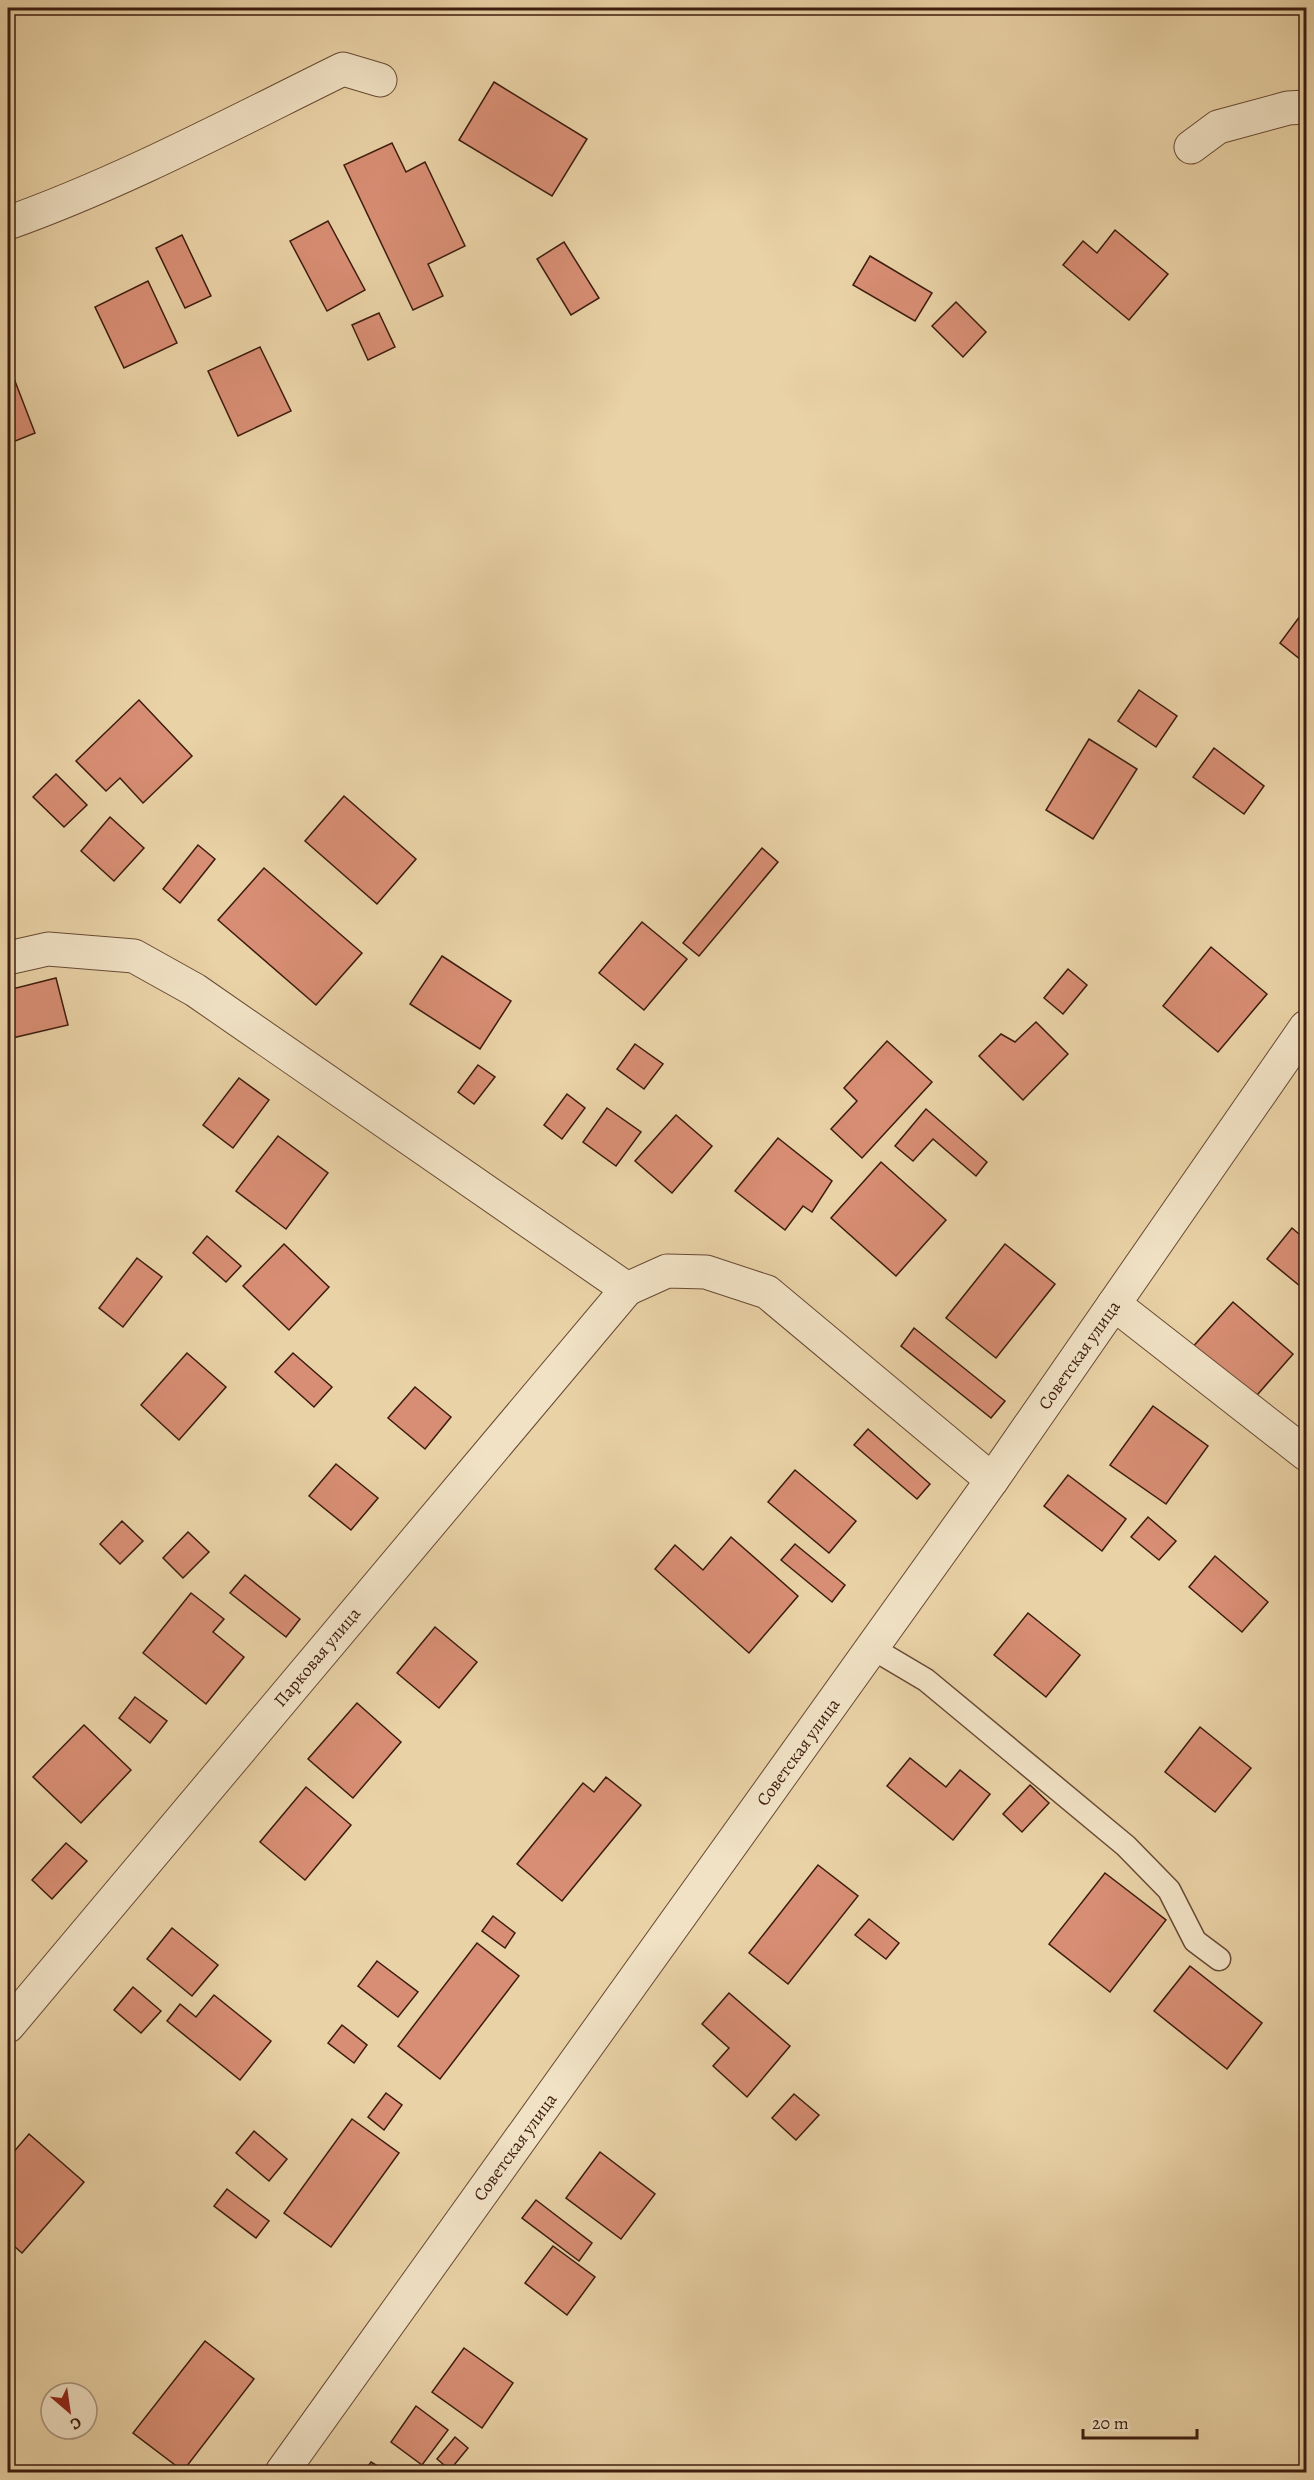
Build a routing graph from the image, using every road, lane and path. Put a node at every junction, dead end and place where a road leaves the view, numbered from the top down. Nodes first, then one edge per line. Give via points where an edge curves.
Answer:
1 (380, 80) dead end
2 (1306, 107) edge
3 (1191, 147) dead end
4 (8, 223) edge
5 (8, 958) edge
6 (1306, 1026) edge
7 (627, 1289) junction
8 (1114, 1304) junction
9 (1306, 1454) edge
10 (992, 1480) junction
11 (872, 1648) junction
12 (1218, 1959) dead end
13 (8, 2026) edge
14 (282, 2472) edge

1 - 4 street via 344,69 174,152
2 - 3 street via 1288,108 1218,128
5 - 7 street via 48,949 134,956 195,990
6 - 8 street, Советская улица
7 - 10 street via 667,1271 706,1272 767,1292
7 - 13 street, Парковая улица
8 - 9 street
8 - 10 street, Советская улица
10 - 11 street, Советская улица
11 - 12 lane via 926,1680 1126,1846 1169,1890 1195,1941
11 - 14 street, Советская улица

